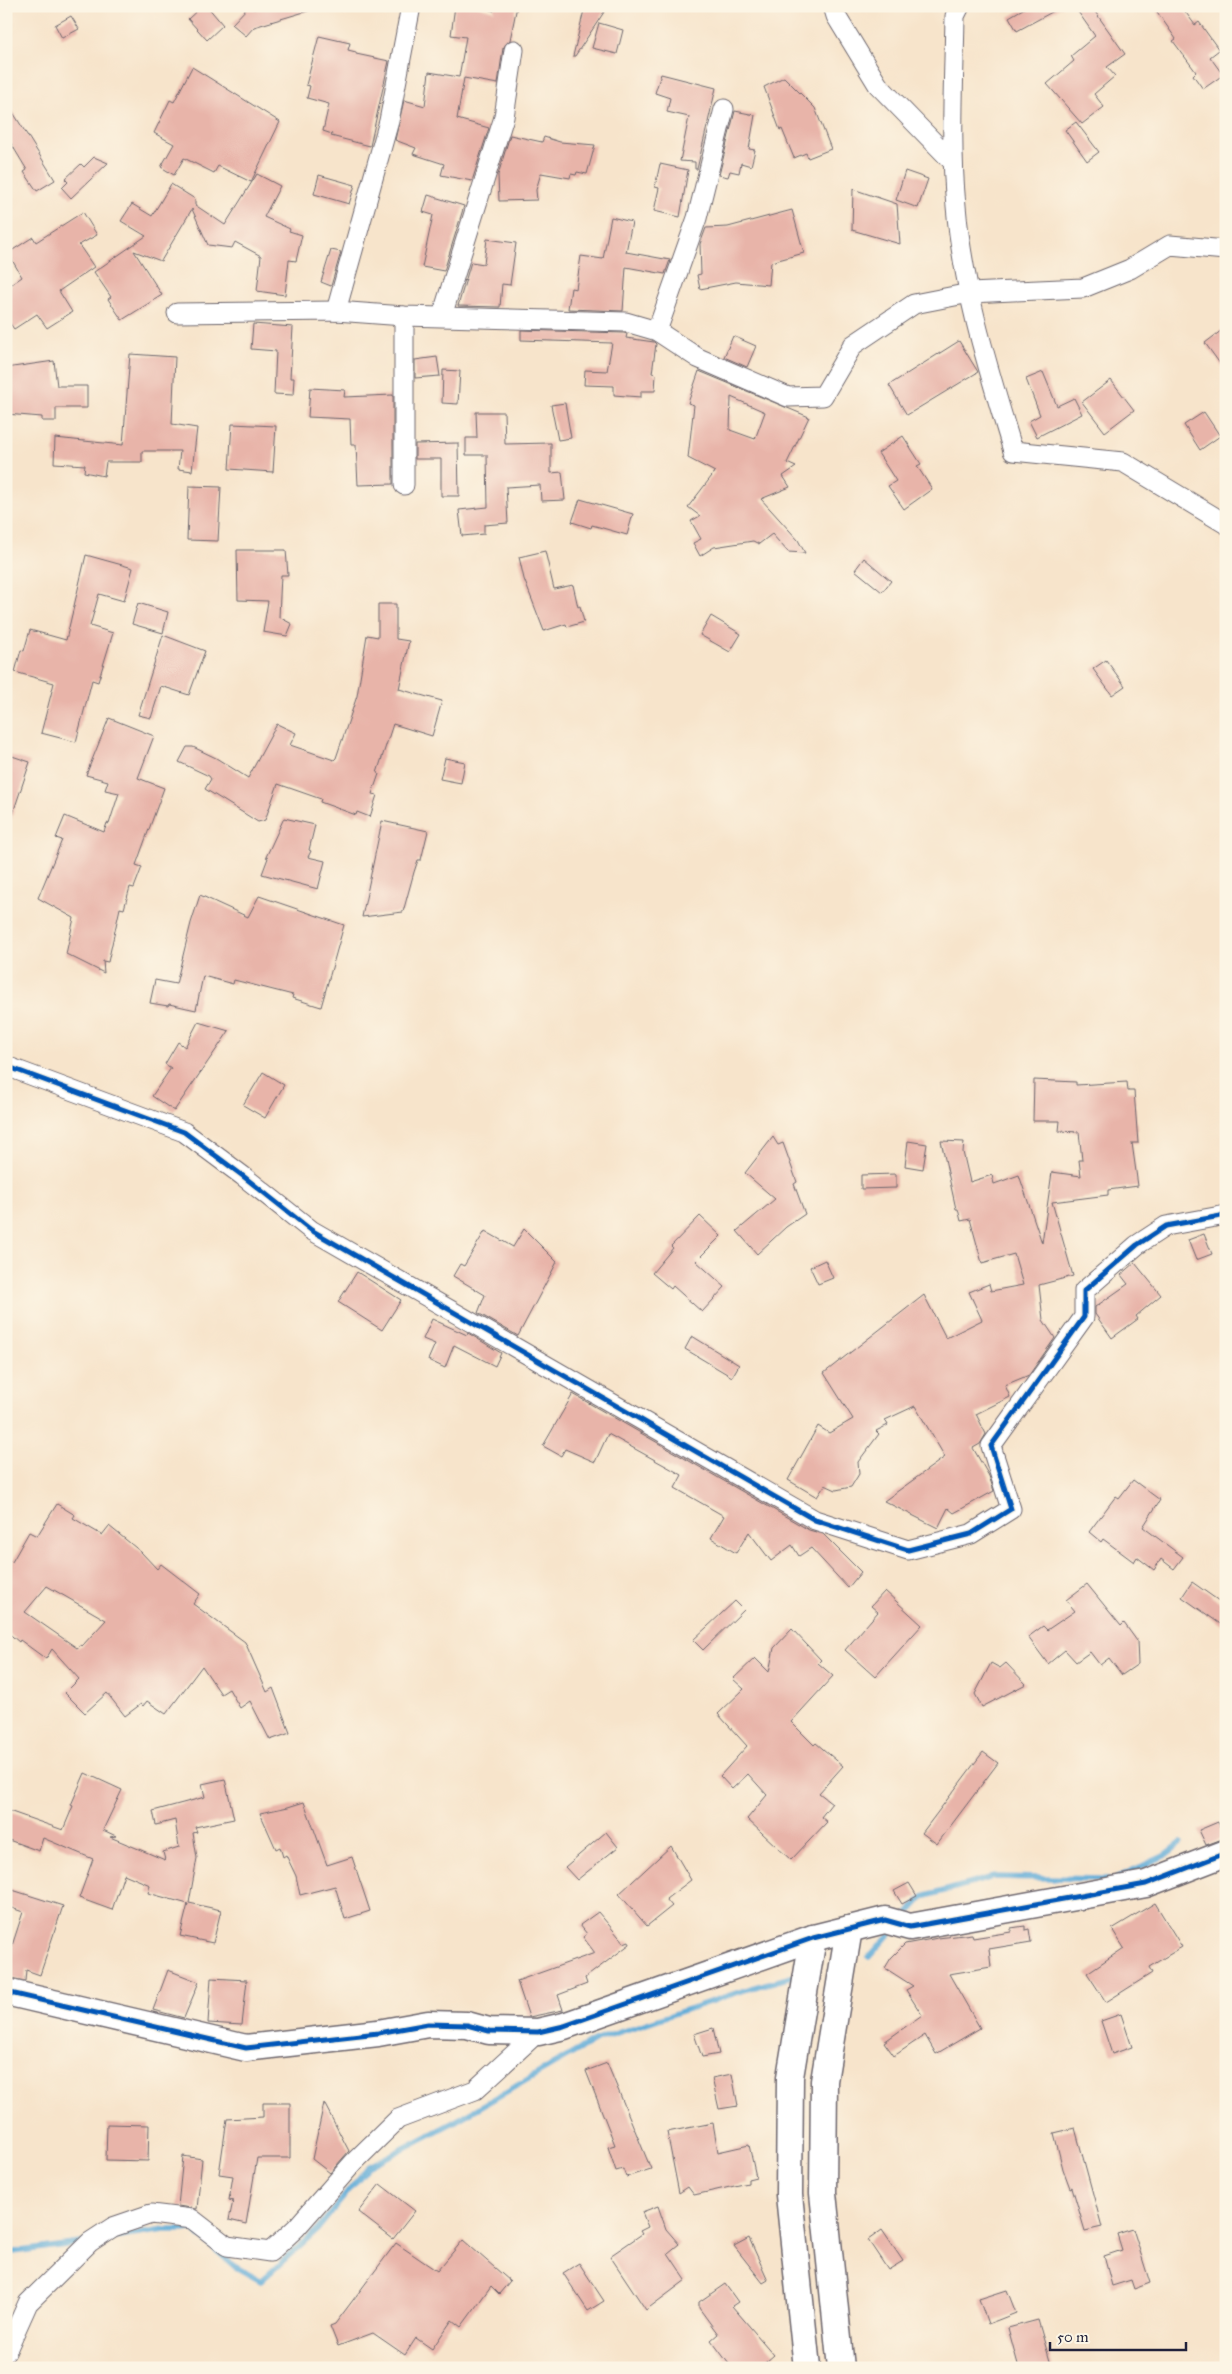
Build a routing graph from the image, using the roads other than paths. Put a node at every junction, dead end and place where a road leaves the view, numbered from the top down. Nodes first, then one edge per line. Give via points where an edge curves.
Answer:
1 (411, 6) edge
2 (833, 6) edge
3 (960, 6) edge
4 (514, 50) dead end
5 (724, 109) dead end
6 (952, 161) junction
7 (1226, 250) edge
8 (970, 293) junction
9 (336, 311) junction
10 (177, 313) dead end
11 (404, 316) junction
12 (442, 316) junction
13 (657, 331) junction
14 (404, 485) dead end
15 (1226, 524) edge
16 (6, 1066) edge
17 (1226, 1215) edge
18 (1226, 1853) edge
19 (849, 1929) junction
20 (813, 1938) junction
21 (6, 1992) edge
22 (538, 2032) junction
23 (6, 2352) edge
24 (807, 2368) edge
25 (841, 2368) edge

1 - 9 street via 389,121
2 - 6 street via 878,84
3 - 6 street via 955,16
4 - 12 street via 504,117
5 - 13 street via 697,218
6 - 8 street via 956,209
7 - 8 street via 1170,245 1130,270 1083,288
8 - 13 street via 914,304 853,345 823,396 788,397 698,358
8 - 15 street via 1013,451 1123,462
9 - 10 street
9 - 11 street
11 - 12 street
11 - 14 street
12 - 13 street via 626,322
16 - 17 street via 184,1132 311,1230 816,1520 908,1550 971,1534 1011,1509 991,1446 1084,1316 1084,1291 1137,1245 1166,1226
18 - 19 street via 1146,1884 910,1927 884,1920
19 - 20 street
19 - 25 street via 824,2081 823,2193
20 - 22 street via 564,2026
20 - 24 street via 790,2076 789,2195
21 - 22 street via 246,2048 428,2024 467,2025 489,2031
22 - 23 street via 475,2090 398,2119 270,2252 227,2246 192,2219 151,2214 113,2227 90,2242 28,2303

